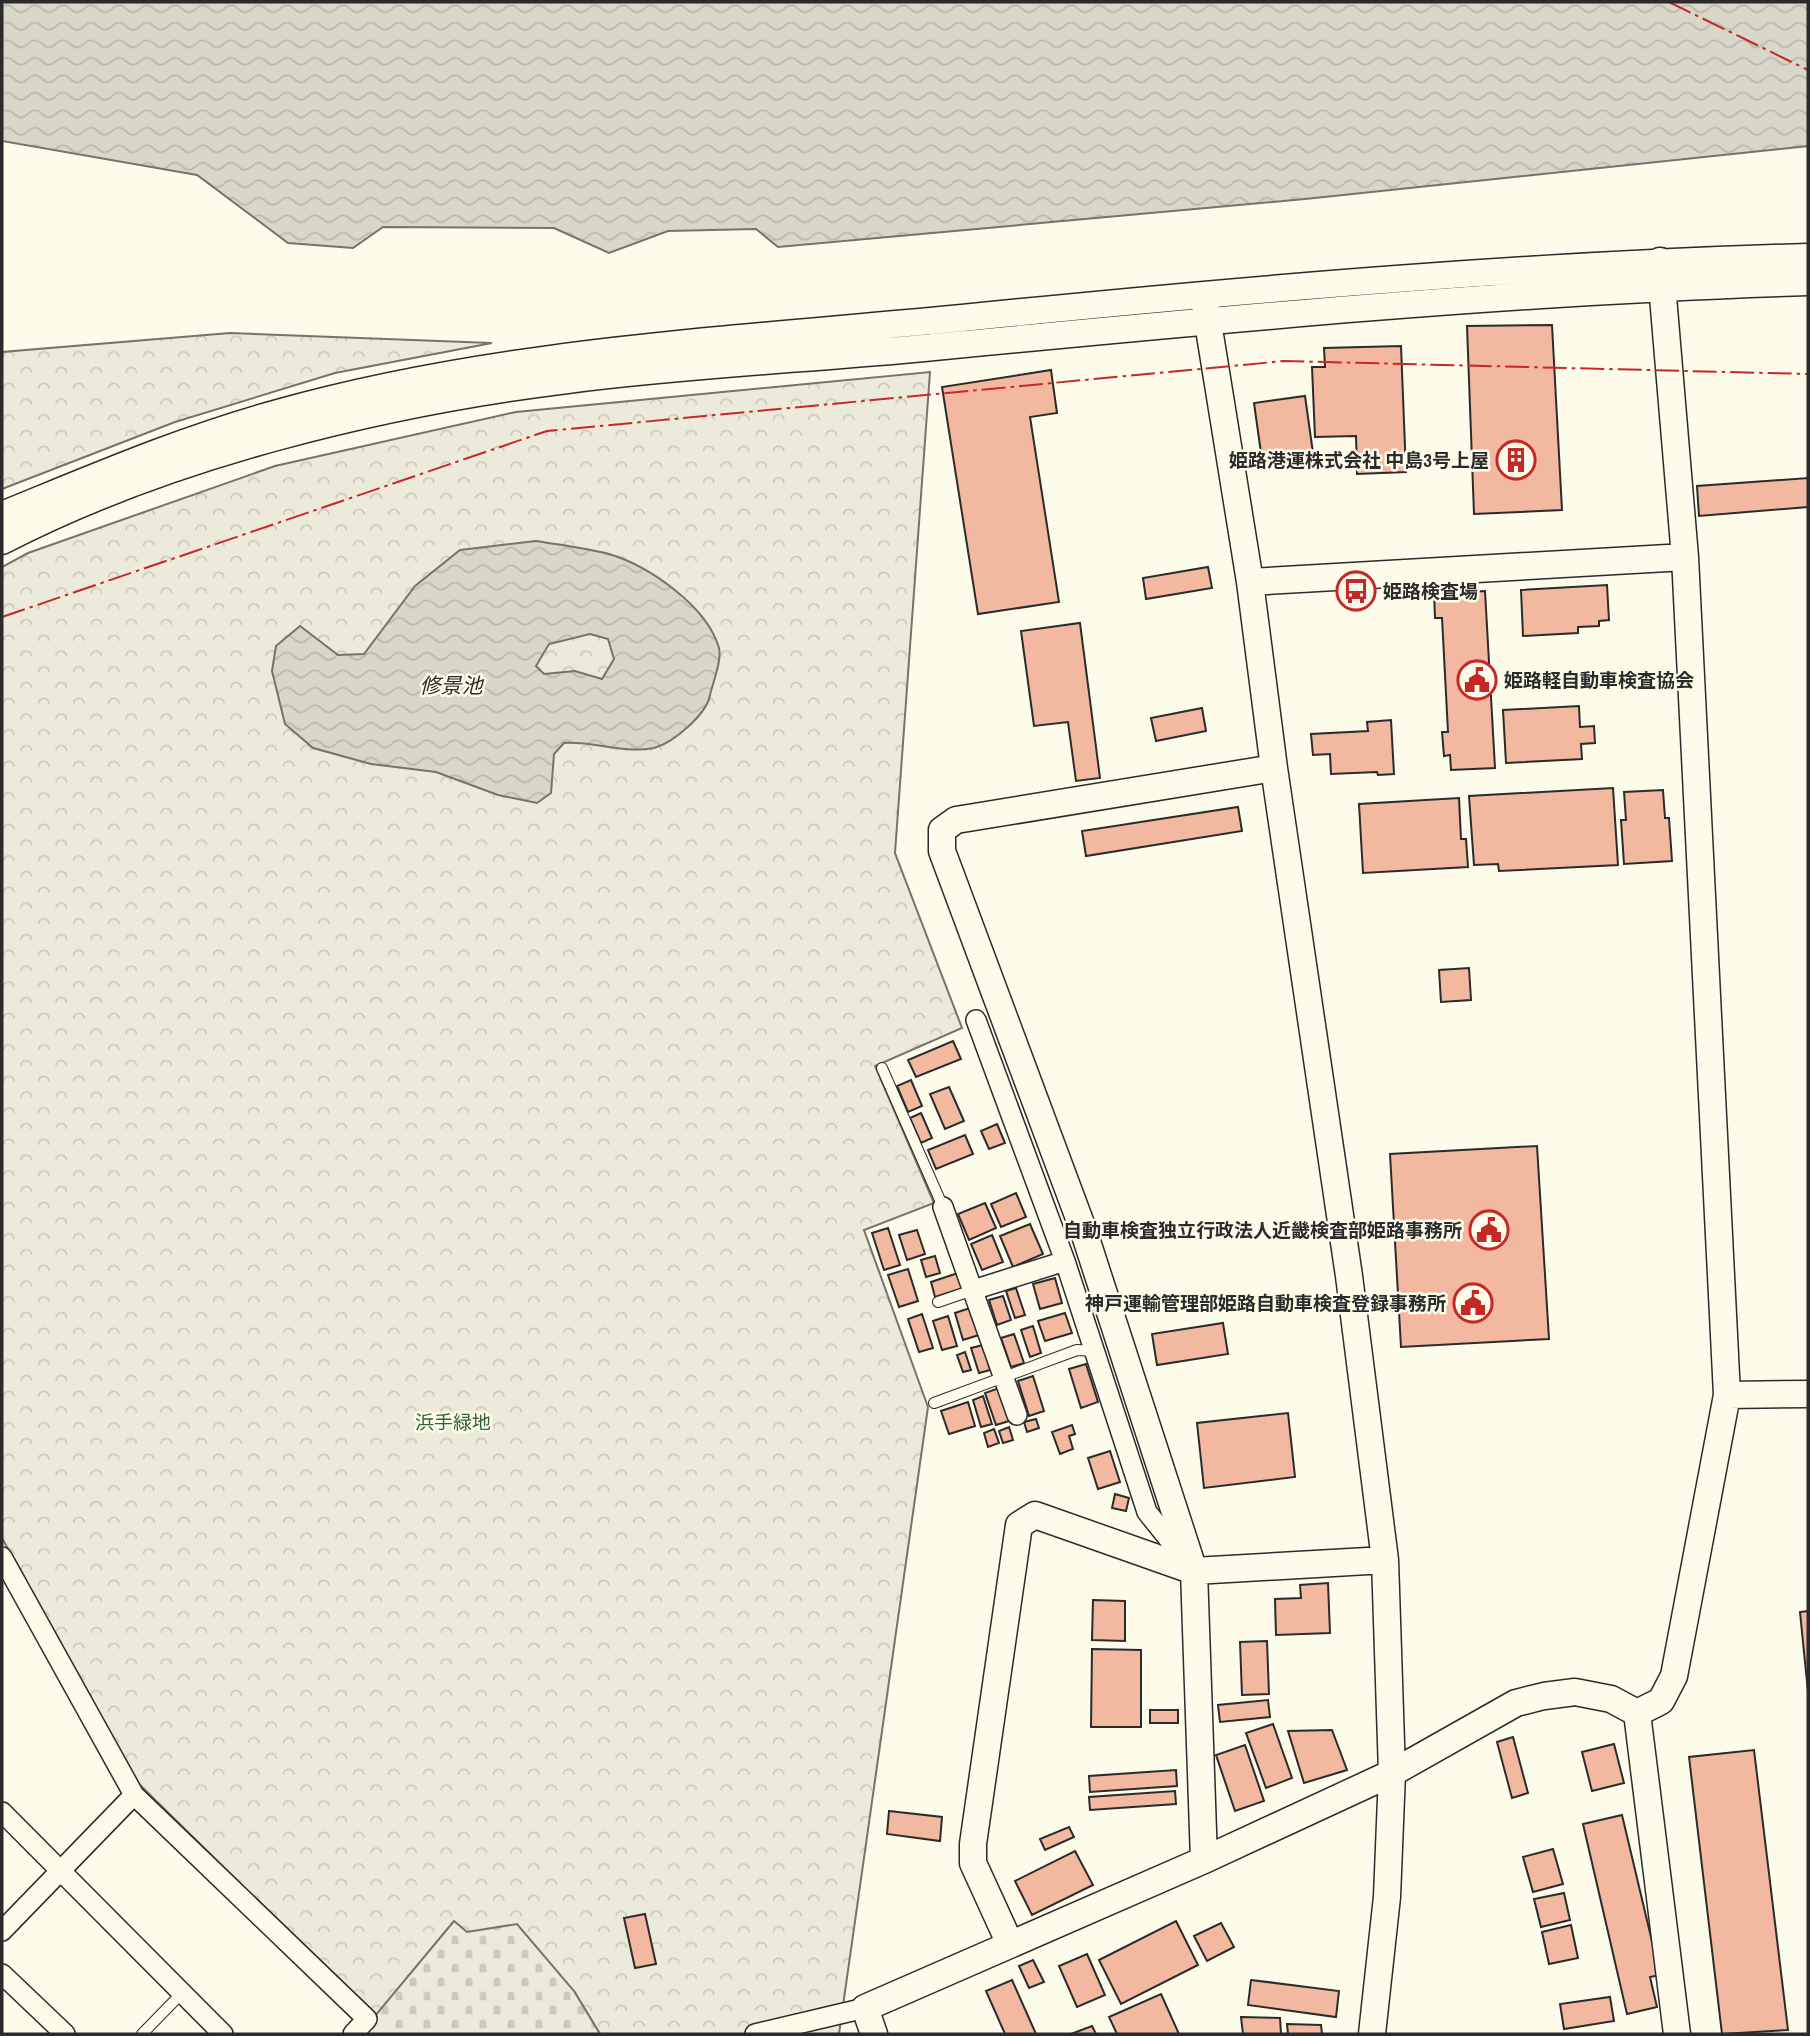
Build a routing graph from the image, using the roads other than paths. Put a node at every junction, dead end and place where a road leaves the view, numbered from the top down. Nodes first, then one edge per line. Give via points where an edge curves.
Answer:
1 (1808, 257) edge
2 (1662, 274) junction
3 (1808, 282) edge
4 (1203, 293) junction
5 (1207, 321) junction
6 (2, 515) edge
7 (2, 541) edge
8 (1685, 557) junction
9 (1250, 582) junction
10 (1274, 768) junction
11 (976, 1020) dead end
12 (882, 1068) dead end
13 (943, 1207) joint
14 (1065, 1261) junction
15 (973, 1290) junction
16 (938, 1302) dead end
17 (1095, 1351) junction
18 (1004, 1378) junction
19 (1808, 1394) edge
20 (1727, 1395) junction
21 (934, 1403) dead end
22 (1017, 1415) dead end
23 (2, 1557) edge
24 (1385, 1560) junction
25 (1194, 1571) junction
26 (8, 1588) edge
27 (1637, 1713) junction
28 (1392, 1773) junction
29 (134, 1795) junction
30 (2, 1812) edge
31 (1204, 1860) junction
32 (60, 1871) junction
33 (2, 1931) edge
34 (1010, 1944) junction
35 (2, 1974) edge
36 (182, 1993) junction
37 (865, 2008) junction
38 (65, 2034) edge
39 (142, 2034) edge
40 (223, 2034) edge
41 (353, 2034) edge
42 (755, 2034) edge
43 (874, 2034) edge
44 (1372, 2034) edge
45 (1678, 2034) edge

1 - 2 street
2 - 3 street
2 - 4 street
2 - 5 street
2 - 8 street
4 - 5 street
4 - 6 street via 556,358 428,378 279,412 157,452
5 - 7 street via 568,380 416,404 168,470
5 - 9 street
8 - 9 street
8 - 20 street
9 - 10 street
10 - 24 street via 1347,1262
10 - 25 street via 956,820 942,830 942,851 1083,1229
11 - 14 street
12 - 13 lane
13 - 15 street
14 - 15 street
14 - 17 street
15 - 16 lane
15 - 18 street
17 - 18 lane via 1077,1350
17 - 25 street via 1147,1512
18 - 21 lane
18 - 22 street
19 - 20 street
20 - 27 street via 1674,1676 1661,1701
23 - 26 street
24 - 25 street
24 - 28 street
25 - 31 street
25 - 34 street via 1035,1516 1019,1525 973,1844 973,1863
26 - 29 street
27 - 28 street via 1611,1699 1575,1692 1544,1696 1516,1703
27 - 45 street
28 - 31 street
28 - 44 street via 1387,1897
29 - 32 street
29 - 41 street via 367,2019
30 - 32 street
31 - 34 street
32 - 33 street
32 - 36 street
34 - 37 street
35 - 38 street
36 - 39 lane
36 - 40 street
37 - 42 street
37 - 43 street

